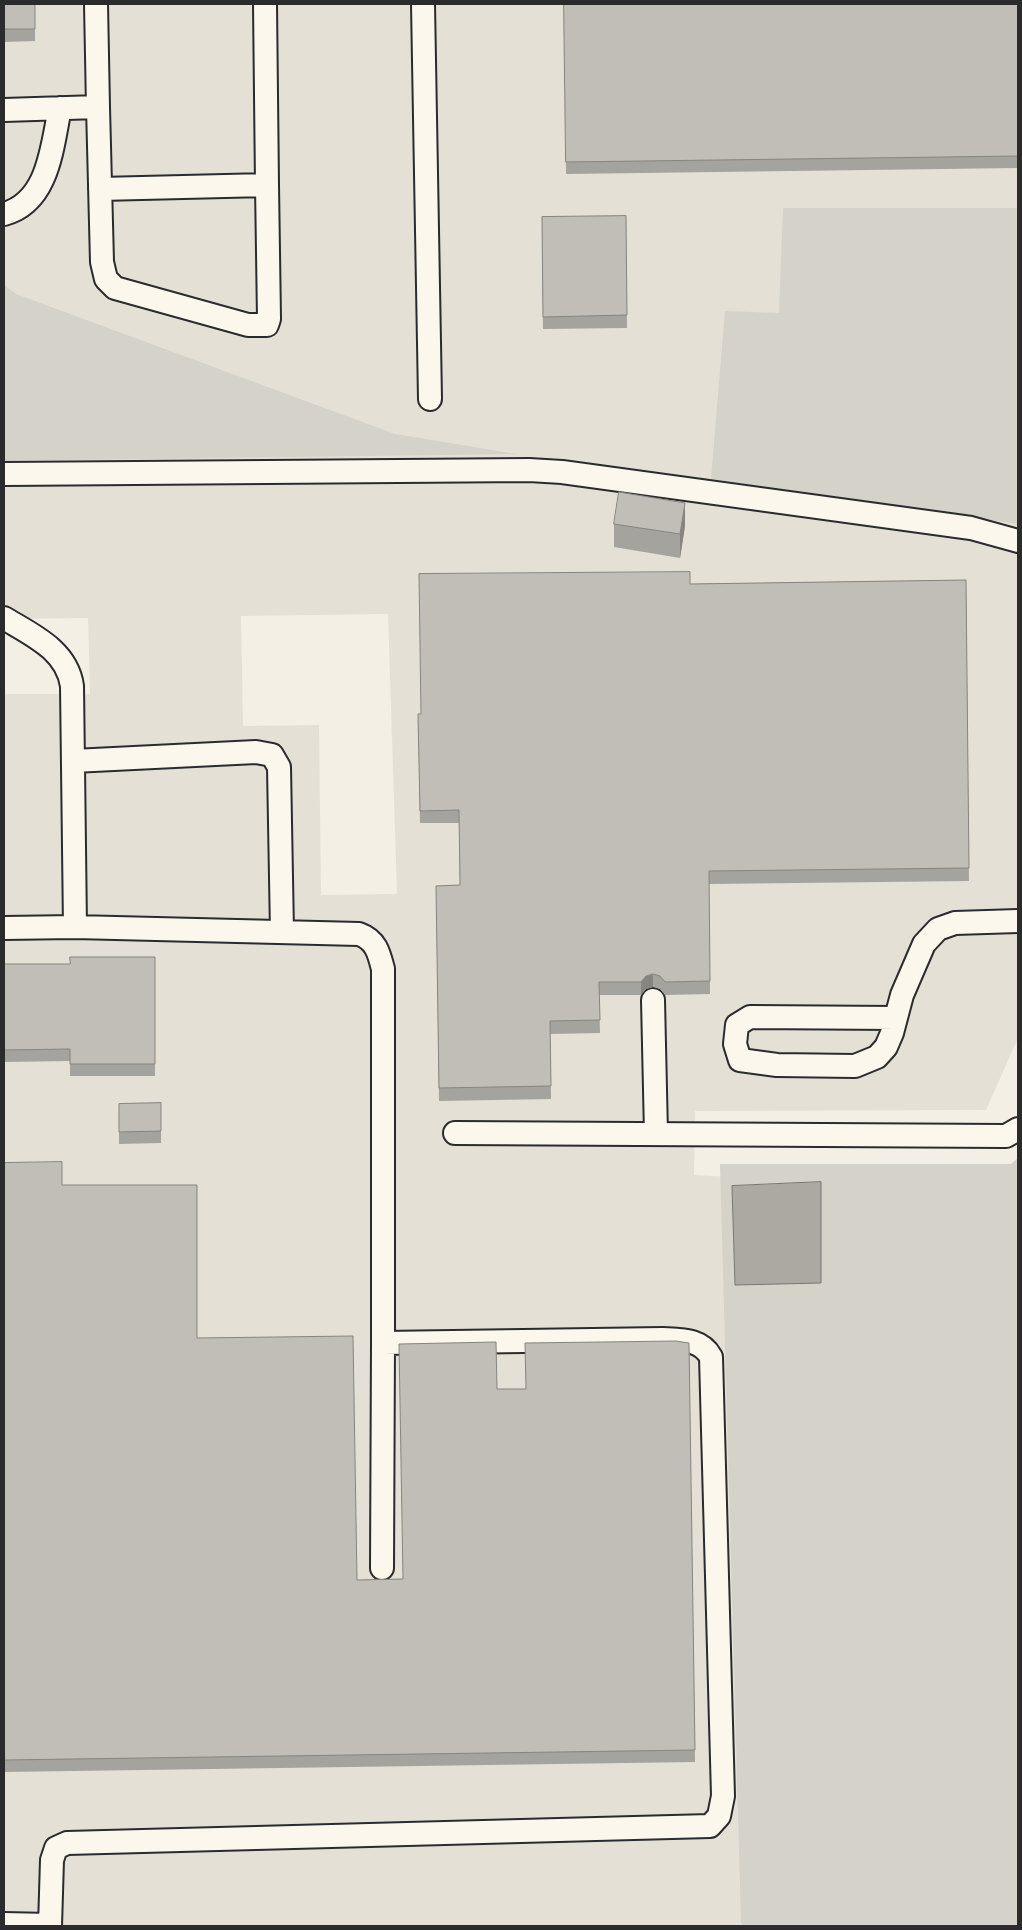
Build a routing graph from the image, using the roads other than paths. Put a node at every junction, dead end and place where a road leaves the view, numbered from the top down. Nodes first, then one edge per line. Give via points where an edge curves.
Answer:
1 (96, 4) edge
2 (265, 4) edge
3 (423, 4) edge
4 (98, 107) junction
5 (60, 108) junction
6 (4, 110) edge
7 (268, 185) junction
8 (100, 189) junction
9 (4, 214) edge
10 (430, 399) dead end
11 (4, 474) edge
12 (1018, 541) edge
13 (4, 618) edge
14 (73, 761) junction
15 (1018, 921) edge
16 (75, 927) junction
17 (4, 928) edge
18 (282, 932) junction
19 (653, 1000) dead end
20 (896, 1018) junction
21 (1018, 1129) edge
22 (455, 1133) dead end
23 (656, 1134) junction
24 (383, 1343) junction
25 (382, 1568) dead end
26 (4, 1924) edge
27 (50, 1926) edge

1 - 4 street
2 - 7 street
3 - 10 street
4 - 5 street
4 - 8 street
5 - 6 street
5 - 9 street via 45,178 26,201
7 - 8 street
7 - 8 street via 269,319 263,326 248,325 115,288 106,279 102,262
11 - 12 street via 562,472 970,528
13 - 14 street via 44,642 68,668 72,686
14 - 16 street
14 - 18 street via 256,752 272,755 279,767
15 - 20 street via 955,923 938,929 924,944 902,995
16 - 17 street
16 - 18 street
18 - 24 street via 359,934 375,944 382,962
19 - 23 street
20 - 20 street via 886,1047 876,1057 854,1066 776,1065 740,1060 735,1044 737,1025 750,1017
21 - 23 street via 1006,1136
22 - 23 street
24 - 25 street
24 - 27 street via 663,1339 689,1340 708,1351 711,1357 720,1664 723,1796 719,1816 710,1826 68,1843 56,1848 52,1860
26 - 27 street

